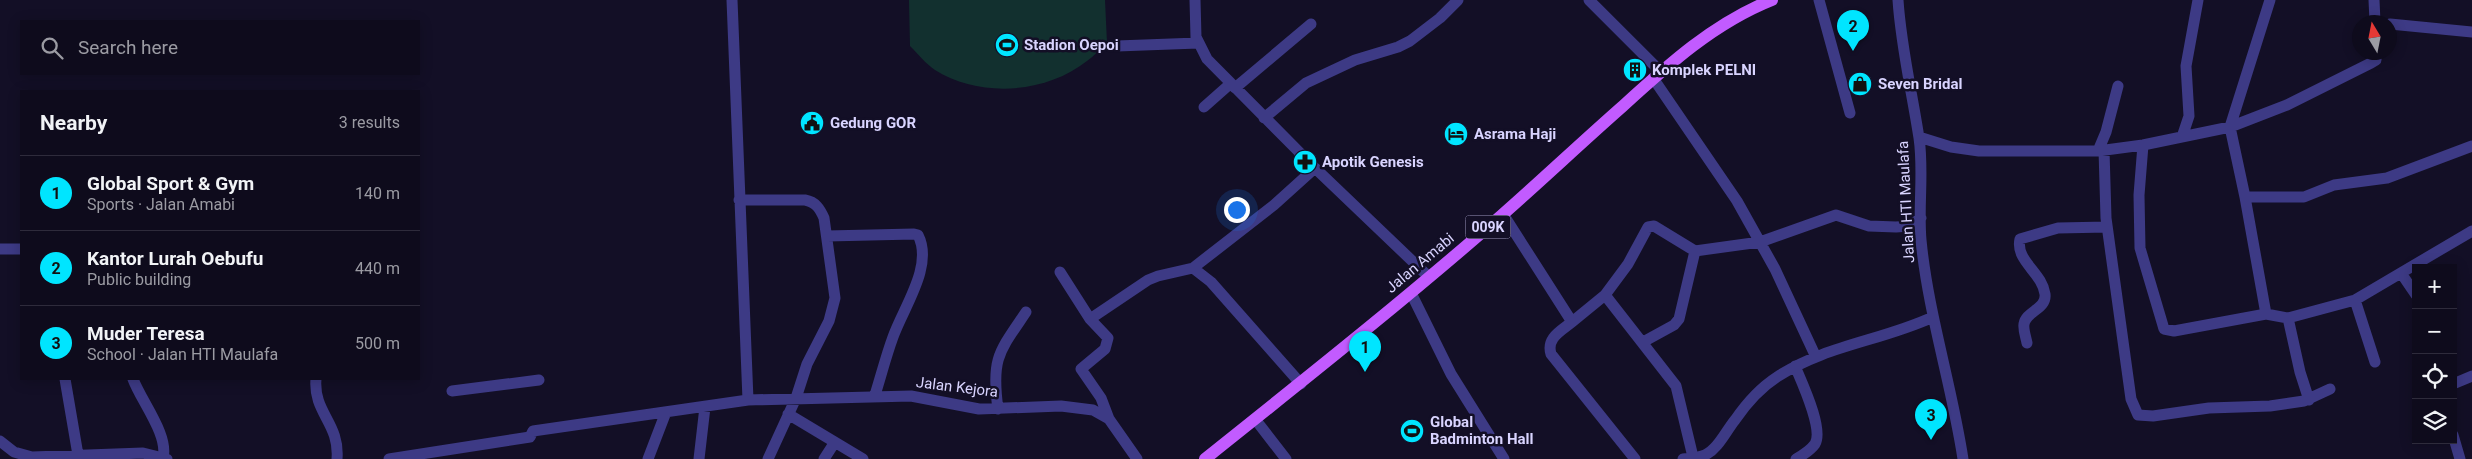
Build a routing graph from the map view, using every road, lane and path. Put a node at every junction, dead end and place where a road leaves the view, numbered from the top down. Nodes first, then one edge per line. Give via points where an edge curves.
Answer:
1 (732, 0) edge
2 (1195, 0) edge
3 (1458, 0) edge
4 (1589, 0) edge
5 (1819, 0) edge
6 (1898, 0) edge
7 (2198, 0) edge
8 (2270, 0) edge
9 (2374, 0) edge
10 (1763, 2) edge
11 (2375, 15) edge
12 (1311, 24) dead end
13 (2397, 25) edge
14 (2472, 32) edge
15 (1198, 43) junction
16 (1117, 46) dead end
17 (2376, 60) edge
18 (1657, 75) junction
19 (1233, 86) junction
20 (2118, 86) dead end
21 (1204, 107) dead end
22 (1850, 113) dead end
23 (1264, 118) junction
24 (2230, 127) junction
25 (1918, 137) junction
26 (2182, 137) junction
27 (2143, 145) junction
28 (2472, 146) edge
29 (2101, 151) junction
30 (1315, 168) junction
31 (2246, 197) junction
32 (739, 200) junction
33 (1503, 214) junction
34 (1921, 218) junction
35 (2107, 227) junction
36 (2472, 232) edge
37 (827, 236) junction
38 (1760, 242) junction
39 (0, 249) edge
40 (20, 249) edge
41 (1695, 251) junction
42 (1193, 268) junction
43 (1060, 272) dead end
44 (2401, 273) junction
45 (1429, 277) junction
46 (2412, 289) edge
47 (1411, 293) junction
48 (1605, 295) junction
49 (2355, 300) junction
50 (1026, 312) dead end
51 (2266, 314) junction
52 (1090, 318) junction
53 (1933, 318) junction
54 (2288, 318) junction
55 (1572, 322) junction
56 (1643, 342) junction
57 (2027, 343) dead end
58 (1815, 355) junction
59 (2375, 362) dead end
60 (1795, 366) junction
61 (2472, 376) edge
62 (65, 380) edge
63 (132, 380) edge
64 (316, 380) edge
65 (539, 380) dead end
66 (2457, 382) edge
67 (1301, 384) junction
68 (2330, 390) dead end
69 (452, 391) dead end
70 (875, 395) junction
71 (796, 398) junction
72 (748, 400) junction
73 (2309, 400) junction
74 (705, 407) junction
75 (998, 409) junction
76 (666, 412) junction
77 (788, 414) junction
78 (1109, 419) junction
79 (1254, 420) junction
80 (0, 441) edge
81 (835, 442) junction
82 (2456, 444) edge
83 (78, 454) junction
84 (439, 455) edge
85 (1688, 458) edge
86 (165, 459) edge
87 (337, 459) edge
88 (389, 459) edge
89 (648, 459) edge
90 (699, 459) edge
91 (768, 459) edge
92 (824, 459) edge
93 (863, 459) edge
94 (1137, 459) edge
95 (1205, 459) edge
96 (1286, 459) edge
97 (1504, 459) edge
98 (1635, 459) edge
99 (1796, 459) edge
100 (1963, 459) edge
101 (2460, 459) edge

1 - 32 street
2 - 15 street
3 - 23 street via 1410,41 1355,60 1306,83
4 - 18 street
5 - 22 street
6 - 25 street, Jalan HTI Maulafa
7 - 26 street via 2186,66 2189,116
8 - 24 street
9 - 11 street
10 - 18 main road, Jalan Amabi / 009K via 1715,29
12 - 19 street
13 - 14 street
15 - 16 street
15 - 19 street via 1207,59
17 - 24 street via 2320,89
18 - 33 main road, Jalan Amabi / 009K
18 - 38 street
19 - 21 street
19 - 23 street
20 - 29 street
23 - 30 street
24 - 26 street
24 - 31 street
25 - 29 street via 1979,151
25 - 34 street, Jalan HTI Maulafa via 1922,165
26 - 27 street
27 - 29 street
27 - 51 street via 2139,195 2140,257 2164,329 2174,331
28 - 31 street via 2387,178 2334,185 2304,197
29 - 35 street
30 - 42 street via 1274,205
30 - 45 street
31 - 51 street
32 - 37 street via 811,200 820,208
32 - 72 street
33 - 45 main road, Jalan Amabi / 009K
33 - 55 street
34 - 38 street via 1909,226 1896,227 1869,226 1836,215
34 - 53 street, Jalan HTI Maulafa via 1921,239
35 - 57 street via 2058,228 2020,240 2018,247 2022,257 2040,281 2045,294 2042,304 2026,318
35 - 73 street via 2131,398 2138,415 2154,416 2226,406 2270,406
36 - 44 street
37 - 70 street via 914,234 921,241 920,277 893,336
37 - 71 street via 835,298 829,321 807,364
38 - 41 street
38 - 58 street
39 - 40 street
41 - 48 street via 1654,226 1648,227 1628,264
41 - 56 street via 1679,319
42 - 52 street via 1148,280
42 - 67 street via 1211,282
43 - 52 street
44 - 46 street
44 - 49 street
45 - 47 main road, Jalan Amabi / 009K
47 - 67 main road, Jalan Amabi / 009K
47 - 97 street via 1450,374
48 - 55 street
48 - 56 street
49 - 54 street
49 - 59 street
50 - 75 street via 996,362 994,379
51 - 54 street
52 - 78 street via 1108,341 1105,349 1081,368 1101,398
53 - 58 street
53 - 100 street, Jalan HTI Maulafa via 1951,388
54 - 73 street
55 - 98 street via 1552,339 1549,346 1551,354
56 - 85 street via 1676,386
58 - 60 street
60 - 85 street via 1752,399 1713,449 1703,456
60 - 99 street via 1818,431 1816,443
61 - 66 street
62 - 83 street
63 - 86 street via 162,439
64 - 87 street via 316,396 336,436
65 - 69 street
67 - 79 main road, Jalan Amabi / 009K
68 - 73 street
70 - 71 street, Jalan Kejora
70 - 75 street, Jalan Kejora via 911,396 979,409
71 - 72 street, Jalan Kejora
71 - 77 street
72 - 74 street, Jalan Kejora
74 - 76 street, Jalan Kejora
74 - 90 street
75 - 78 street, Jalan Kejora via 1082,407
76 - 84 street, Jalan Kejora via 533,431 530,437
76 - 89 street
77 - 81 street
77 - 91 street
78 - 94 street, Jalan Kejora
79 - 95 main road, Jalan Amabi / 009K
79 - 96 street
80 - 83 street via 21,456
81 - 92 street
81 - 93 street
82 - 101 street
83 - 86 street via 143,453
84 - 88 street

